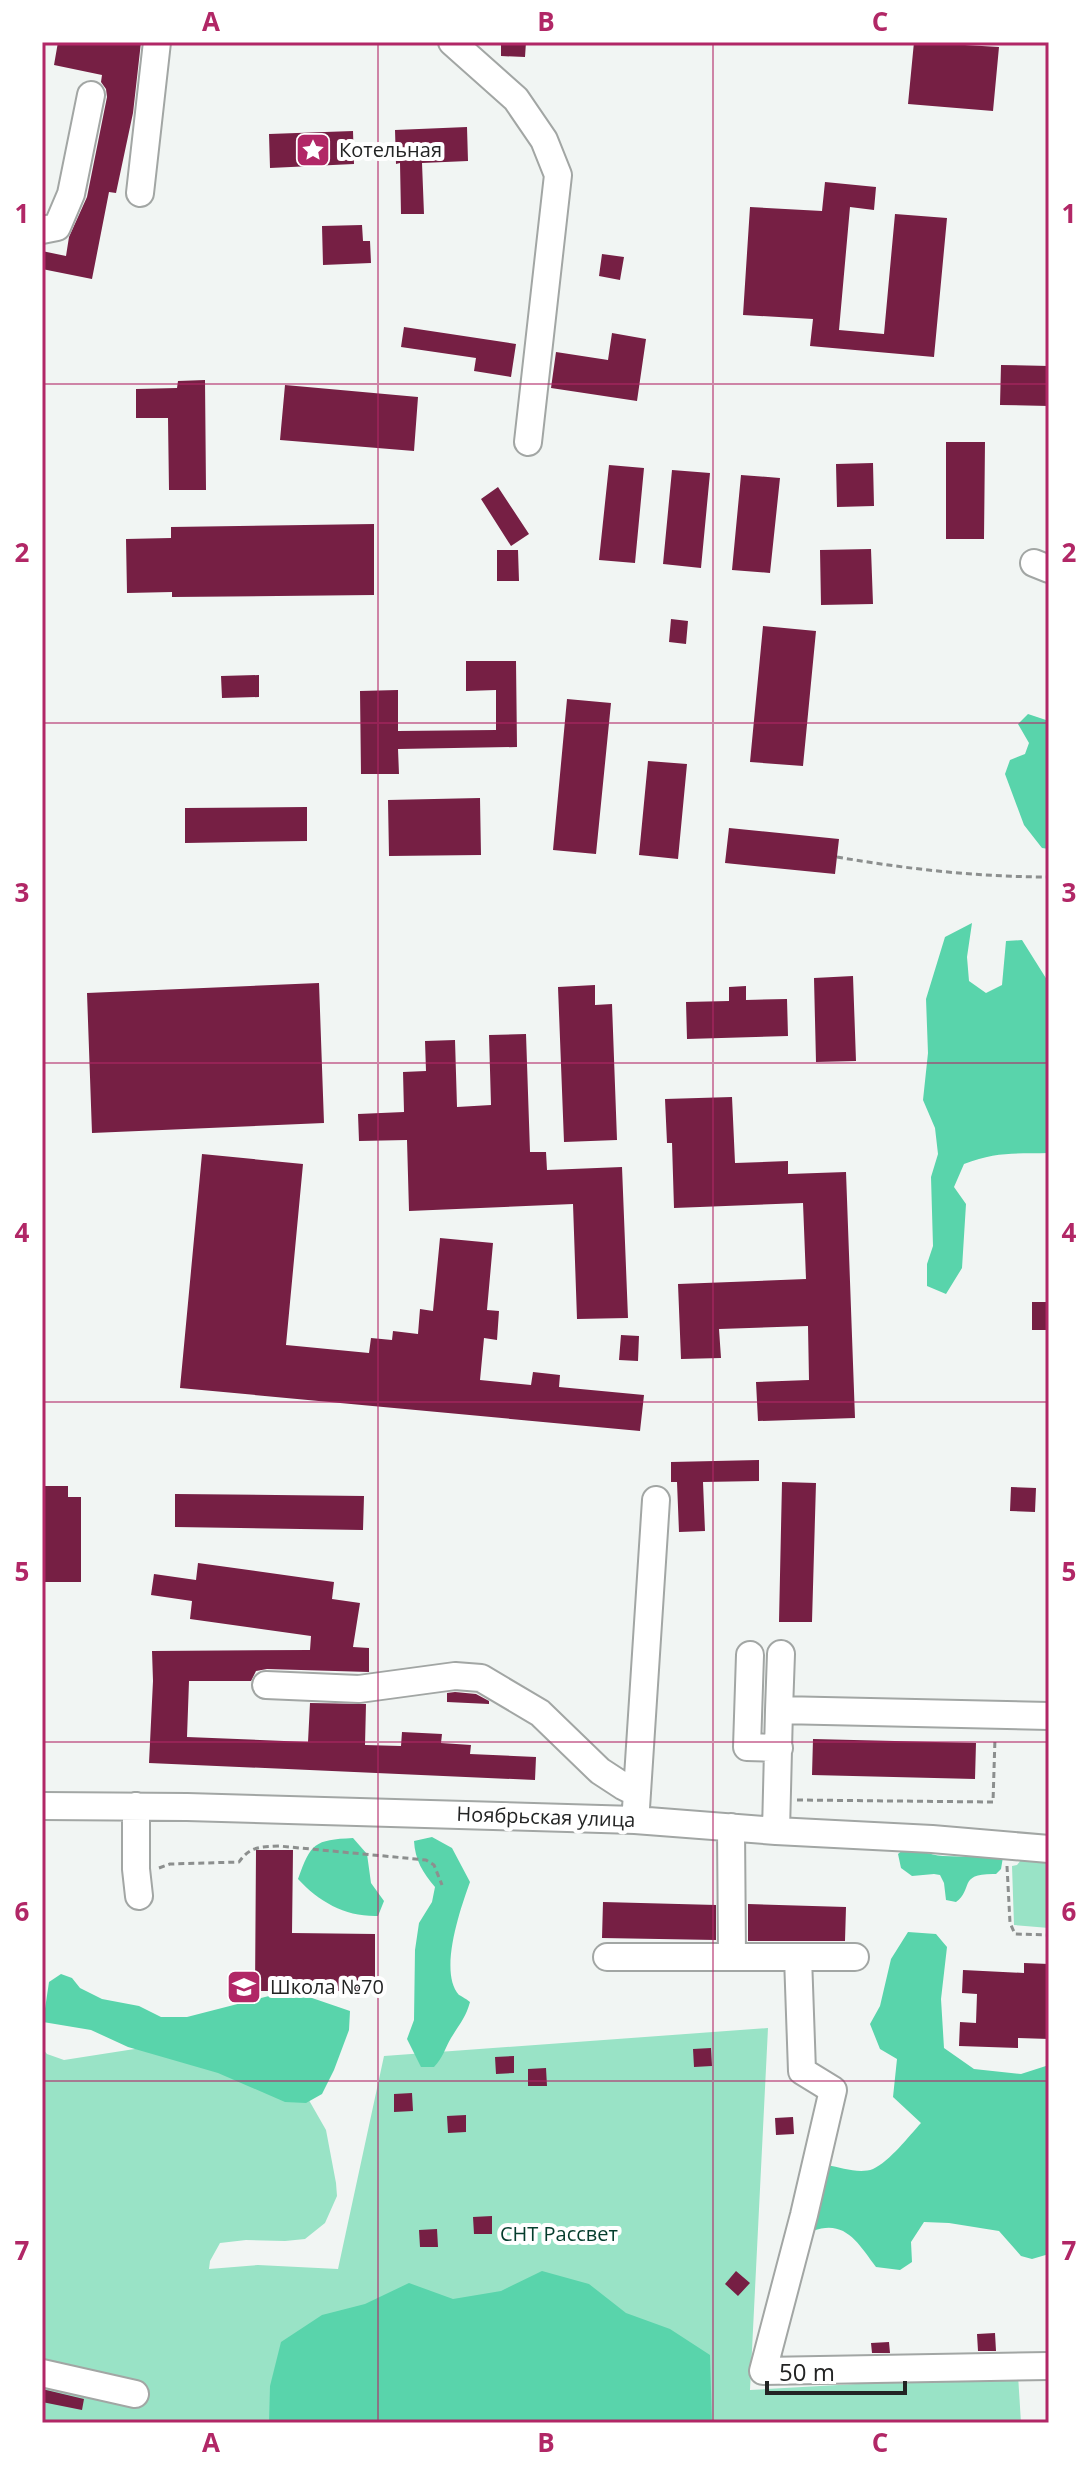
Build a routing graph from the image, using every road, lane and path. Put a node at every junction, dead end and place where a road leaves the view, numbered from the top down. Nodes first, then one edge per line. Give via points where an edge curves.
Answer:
1 (157, 42) edge
2 (452, 42) edge
3 (91, 95) dead end
4 (140, 193) dead end
5 (42, 230) edge
6 (528, 442) dead end
7 (837, 857) dead end
8 (1049, 877) edge
9 (656, 1500) dead end
10 (781, 1654) dead end
11 (750, 1655) dead end
12 (266, 1685) dead end
13 (779, 1710) junction
14 (996, 1715) junction
15 (1049, 1716) edge
16 (779, 1748) junction
17 (637, 1793) junction
18 (777, 1800) junction
19 (42, 1806) edge
20 (136, 1806) junction
21 (635, 1820) junction
22 (731, 1827) junction
23 (776, 1831) junction
24 (1008, 1846) junction
25 (1049, 1849) edge
26 (442, 1885) dead end
27 (138, 1887) joint
28 (1049, 1935) edge
29 (607, 1957) dead end
30 (732, 1957) junction
31 (798, 1957) junction
32 (855, 1957) dead end
33 (1049, 2366) edge
34 (42, 2373) edge
35 (135, 2394) dead end

1 - 4 street
2 - 6 street via 516,99 544,140 558,175
3 - 5 street via 71,194 57,227
7 - 8 path via 1002,877
9 - 17 street
10 - 13 street
11 - 16 street via 747,1747
12 - 17 street via 359,1689 455,1676 481,1678 540,1713 600,1771
13 - 14 street
13 - 16 street
14 - 15 street
14 - 18 path via 993,1802
16 - 18 street
17 - 21 street
18 - 23 street
19 - 20 street, Ноябрьская улица
20 - 21 street, Ноябрьская улица
20 - 27 street
21 - 22 street, Ноябрьская улица
22 - 23 street, Ноябрьская улица
22 - 30 street
23 - 24 street, Ноябрьская улица
24 - 25 street, Ноябрьская улица
24 - 28 path via 1010,1923 1015,1934
26 - 27 path via 434,1865 426,1860 279,1846 256,1847 239,1862 170,1864
29 - 30 street
30 - 31 street
31 - 32 street
31 - 33 street via 802,2071 833,2090 763,2371
34 - 35 street

